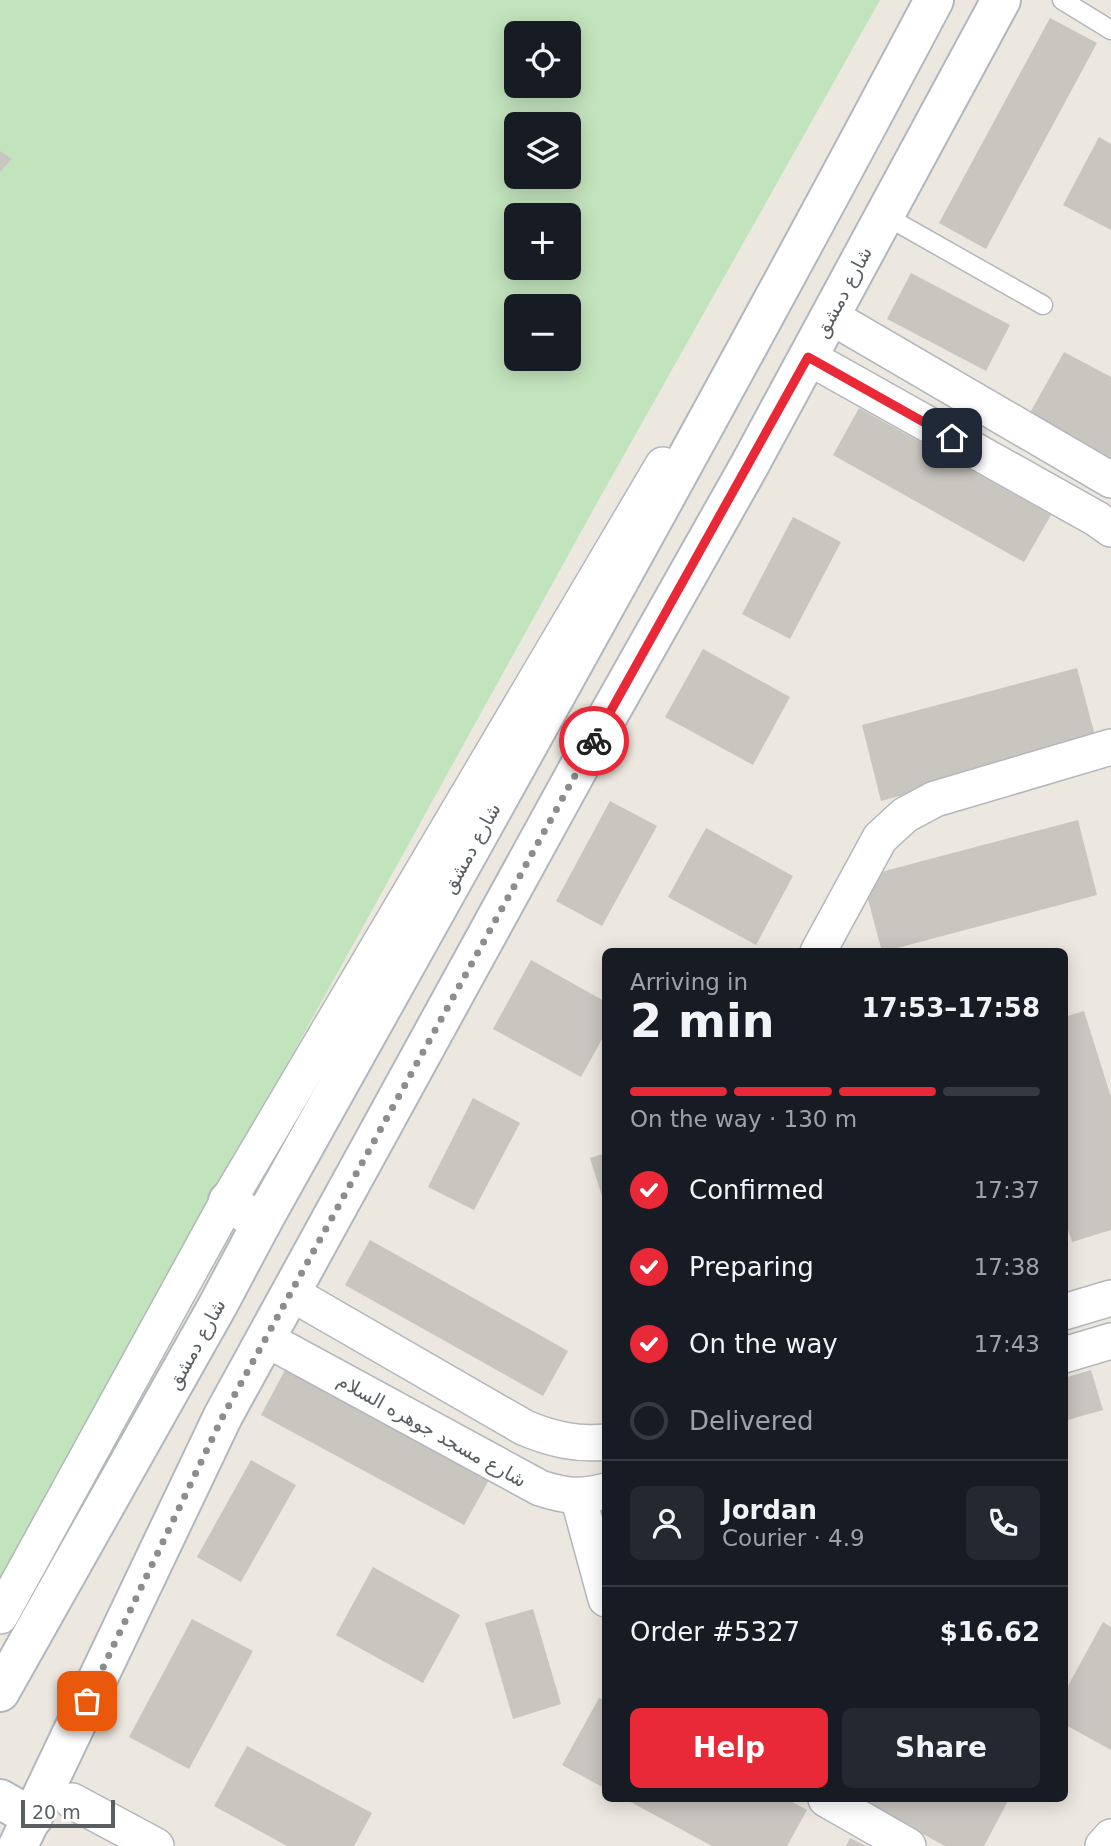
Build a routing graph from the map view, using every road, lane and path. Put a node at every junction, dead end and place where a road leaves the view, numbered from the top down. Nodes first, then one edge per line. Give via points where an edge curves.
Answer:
1 (934, 0) edge
2 (1001, 0) edge
3 (1062, 0) edge
4 (1111, 30) edge
5 (884, 215) junction
6 (809, 235) junction
7 (1043, 305) dead end
8 (830, 316) junction
9 (808, 357) junction
10 (1111, 480) edge
11 (1111, 529) edge
12 (1111, 747) edge
13 (820, 948) edge
14 (228, 1201) junction
15 (261, 1224) junction
16 (291, 1293) junction
17 (1111, 1298) edge
18 (1068, 1311) edge
19 (266, 1339) junction
20 (1111, 1341) edge
21 (1068, 1354) edge
22 (602, 1442) edge
23 (592, 1494) edge
24 (602, 1569) edge
25 (0, 1616) edge
26 (0, 1692) edge
27 (0, 1798) edge
28 (72, 1801) dead end
29 (831, 1802) edge
30 (26, 1832) edge
31 (1111, 1837) edge
32 (156, 1846) edge
33 (908, 1846) edge
34 (1103, 1846) edge

1 - 6 street, شارع دمشق
2 - 5 street, شارع دمشق
3 - 4 lane
5 - 7 lane
5 - 8 street, شارع دمشق
6 - 14 street via 768,286
6 - 15 street, شارع دمشق
8 - 9 street, شارع دمشق
8 - 10 street
9 - 11 street
9 - 16 street, شارع دمشق
12 - 13 street via 935,799 905,815 880,838
14 - 15 street
14 - 25 street
15 - 26 street, شارع دمشق
16 - 19 street, شارع دمشق
16 - 22 street via 525,1428 555,1440
17 - 18 street
19 - 23 street, شارع مسجد جوهره السلام via 540,1488 563,1496
19 - 30 street, شارع دمشق via 223,1416
20 - 21 street
23 - 24 street
27 - 30 street
28 - 32 street
29 - 33 street
31 - 34 street

